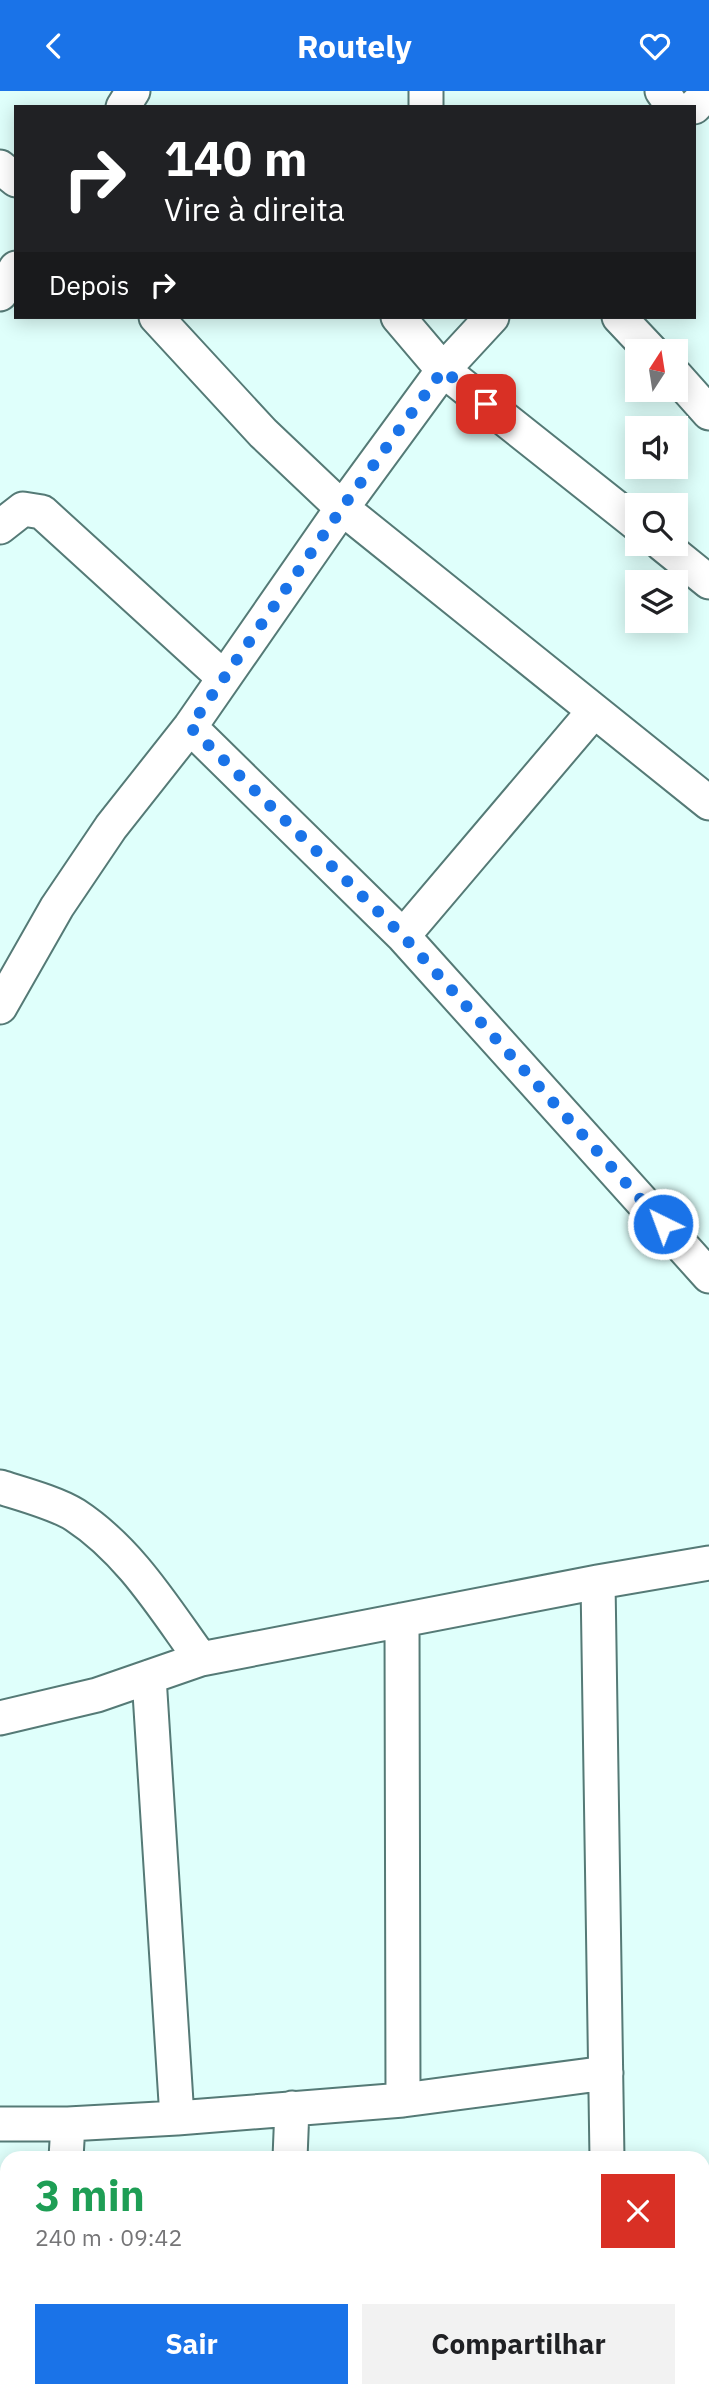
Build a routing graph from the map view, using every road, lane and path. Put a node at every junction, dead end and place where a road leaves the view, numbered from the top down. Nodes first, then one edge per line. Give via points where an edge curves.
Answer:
1 (709, 92) edge
2 (696, 105) edge
3 (0, 167) edge
4 (14, 178) edge
5 (14, 271) edge
6 (0, 293) edge
7 (158, 319) edge
8 (400, 319) edge
9 (490, 319) edge
10 (620, 319) edge
11 (639, 339) edge
12 (443, 370) junction
13 (690, 377) edge
14 (709, 413) edge
15 (342, 508) junction
16 (625, 514) edge
17 (0, 527) edge
18 (677, 556) edge
19 (709, 582) edge
20 (224, 678) junction
21 (594, 711) junction
22 (190, 727) junction
23 (709, 803) edge
24 (403, 936) junction
25 (0, 1007) edge
26 (706, 1266) edge
27 (0, 1487) edge
28 (709, 1563) edge
29 (598, 1582) junction
30 (402, 1620) junction
31 (201, 1659) junction
32 (149, 1677) junction
33 (0, 1718) edge
34 (606, 2073) junction
35 (403, 2100) junction
36 (292, 2108) junction
37 (177, 2118) junction
38 (0, 2124) edge
39 (68, 2124) junction
40 (66, 2151) edge
41 (290, 2151) edge
42 (607, 2151) edge

1 - 2 street
3 - 4 street
5 - 6 street
7 - 15 street via 263,433
8 - 12 street
9 - 12 street
10 - 11 street
12 - 15 street
12 - 16 street
13 - 14 street
15 - 20 street
15 - 21 street
17 - 20 street via 23,509 42,512
18 - 19 street
20 - 22 street
21 - 23 street
21 - 24 street
22 - 24 street
22 - 25 street via 72,884
24 - 26 street
27 - 31 street via 73,1514 106,1539 133,1565
28 - 29 street
29 - 30 street
29 - 34 street
30 - 31 street
30 - 35 street
31 - 32 street
32 - 33 street via 97,1695
32 - 37 street
34 - 35 street
34 - 42 street
35 - 36 street
36 - 37 street
36 - 41 street
37 - 39 street
38 - 39 street
39 - 40 street

